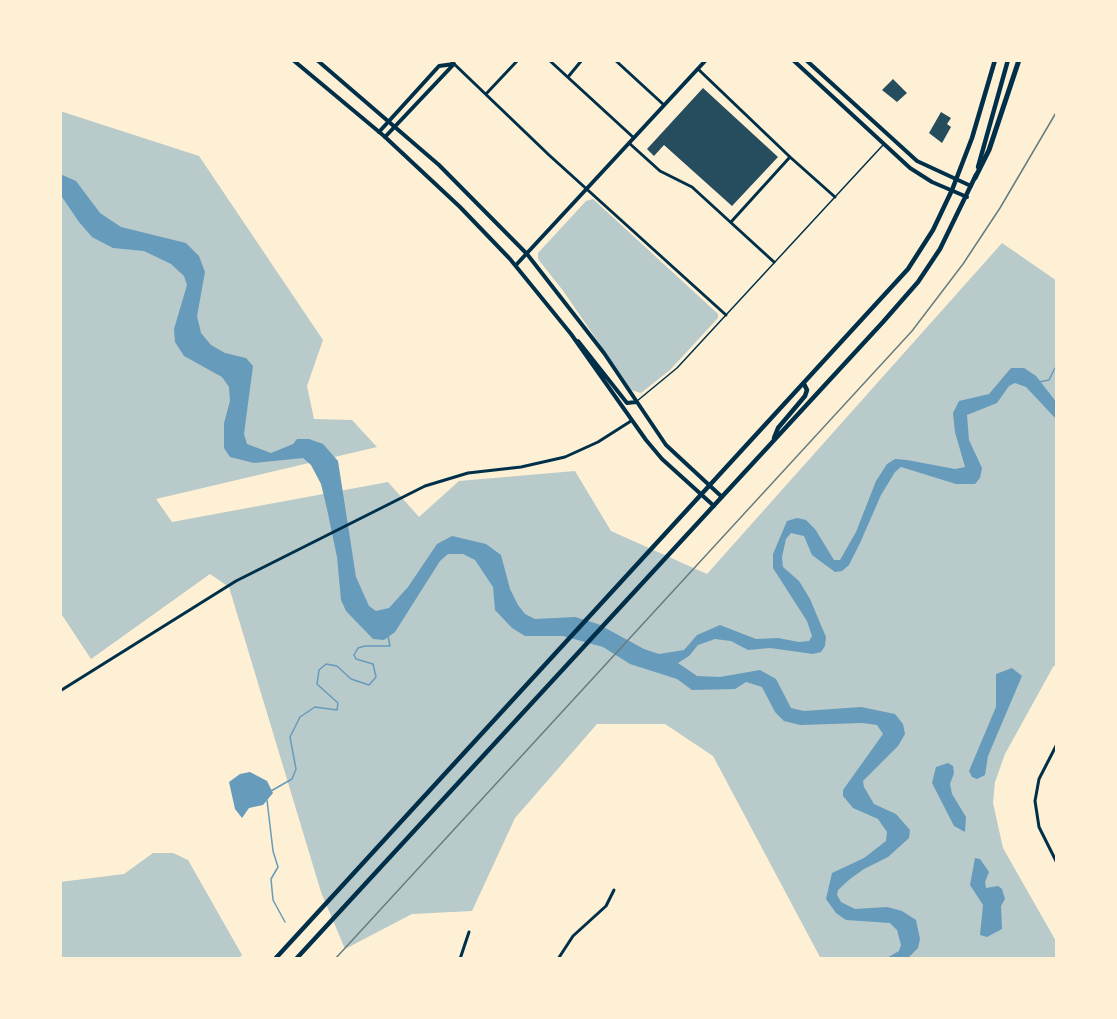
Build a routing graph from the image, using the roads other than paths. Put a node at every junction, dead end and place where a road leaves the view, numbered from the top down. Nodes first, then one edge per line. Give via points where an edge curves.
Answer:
1 (293, 60) edge
2 (318, 60) edge
3 (518, 60) edge
4 (549, 60) edge
5 (582, 60) edge
6 (615, 60) edge
7 (706, 60) edge
8 (793, 60) edge
9 (806, 60) edge
10 (994, 60) edge
11 (1008, 60) edge
12 (1019, 60) edge
13 (454, 61) edge
14 (698, 69) junction
15 (567, 77) junction
16 (486, 94) junction
17 (664, 105) junction
18 (389, 121) junction
19 (395, 127) junction
20 (379, 132) junction
21 (385, 137) junction
22 (634, 138) junction
23 (629, 143) junction
24 (884, 145) junction
25 (790, 157) junction
26 (975, 178) junction
27 (956, 180) junction
28 (972, 187) junction
29 (588, 189) junction
30 (952, 190) junction
31 (967, 197) junction
32 (835, 198) junction
33 (731, 222) junction
34 (527, 254) junction
35 (774, 262) junction
36 (516, 265) junction
37 (726, 315) junction
38 (571, 334) junction
39 (804, 384) junction
40 (636, 402) junction
41 (631, 421) junction
42 (772, 441) junction
43 (709, 486) junction
44 (701, 495) junction
45 (722, 497) junction
46 (714, 506) junction
47 (60, 691) edge
48 (1057, 744) edge
49 (1057, 863) edge
50 (614, 890) dead end
51 (469, 932) dead end
52 (275, 959) edge
53 (296, 959) edge
54 (460, 959) edge
55 (558, 959) edge

1 - 20 main road
2 - 18 main road
3 - 16 street
4 - 15 street
5 - 15 street
6 - 17 street
7 - 14 main road
8 - 24 main road
9 - 27 main road via 917,161
10 - 27 main road
11 - 26 main road
12 - 26 highway via 989,150
13 - 16 street
13 - 18 main road via 439,66
13 - 19 main road
14 - 17 main road
14 - 25 street
15 - 22 street
16 - 29 street
17 - 22 main road
18 - 19 main road
18 - 20 main road
19 - 21 main road
19 - 34 main road via 465,189
20 - 21 main road
21 - 36 main road
22 - 23 main road
23 - 29 main road
23 - 33 street via 660,171 679,177 692,187
24 - 30 main road via 922,176
24 - 32 lane
25 - 32 street
25 - 33 street
26 - 28 main road
27 - 28 main road
27 - 30 main road
28 - 31 main road
29 - 34 main road
29 - 37 street
30 - 31 main road
30 - 39 main road via 908,269
31 - 42 main road via 918,282
32 - 35 lane
33 - 35 street
34 - 36 main road
34 - 40 main road via 604,353
35 - 37 lane
36 - 38 main road
37 - 40 lane via 669,376
38 - 40 main road via 627,403
38 - 41 main road
39 - 42 main road via 805,396
39 - 43 main road
40 - 43 main road via 666,446
41 - 44 main road via 662,459
41 - 47 street via 565,457 456,476 425,486 236,581
42 - 45 main road
43 - 44 main road
43 - 45 main road
44 - 46 main road
44 - 52 main road
45 - 46 main road
46 - 53 main road
48 - 49 street via 1039,779 1035,810
50 - 55 street via 606,906 573,936
51 - 54 street

